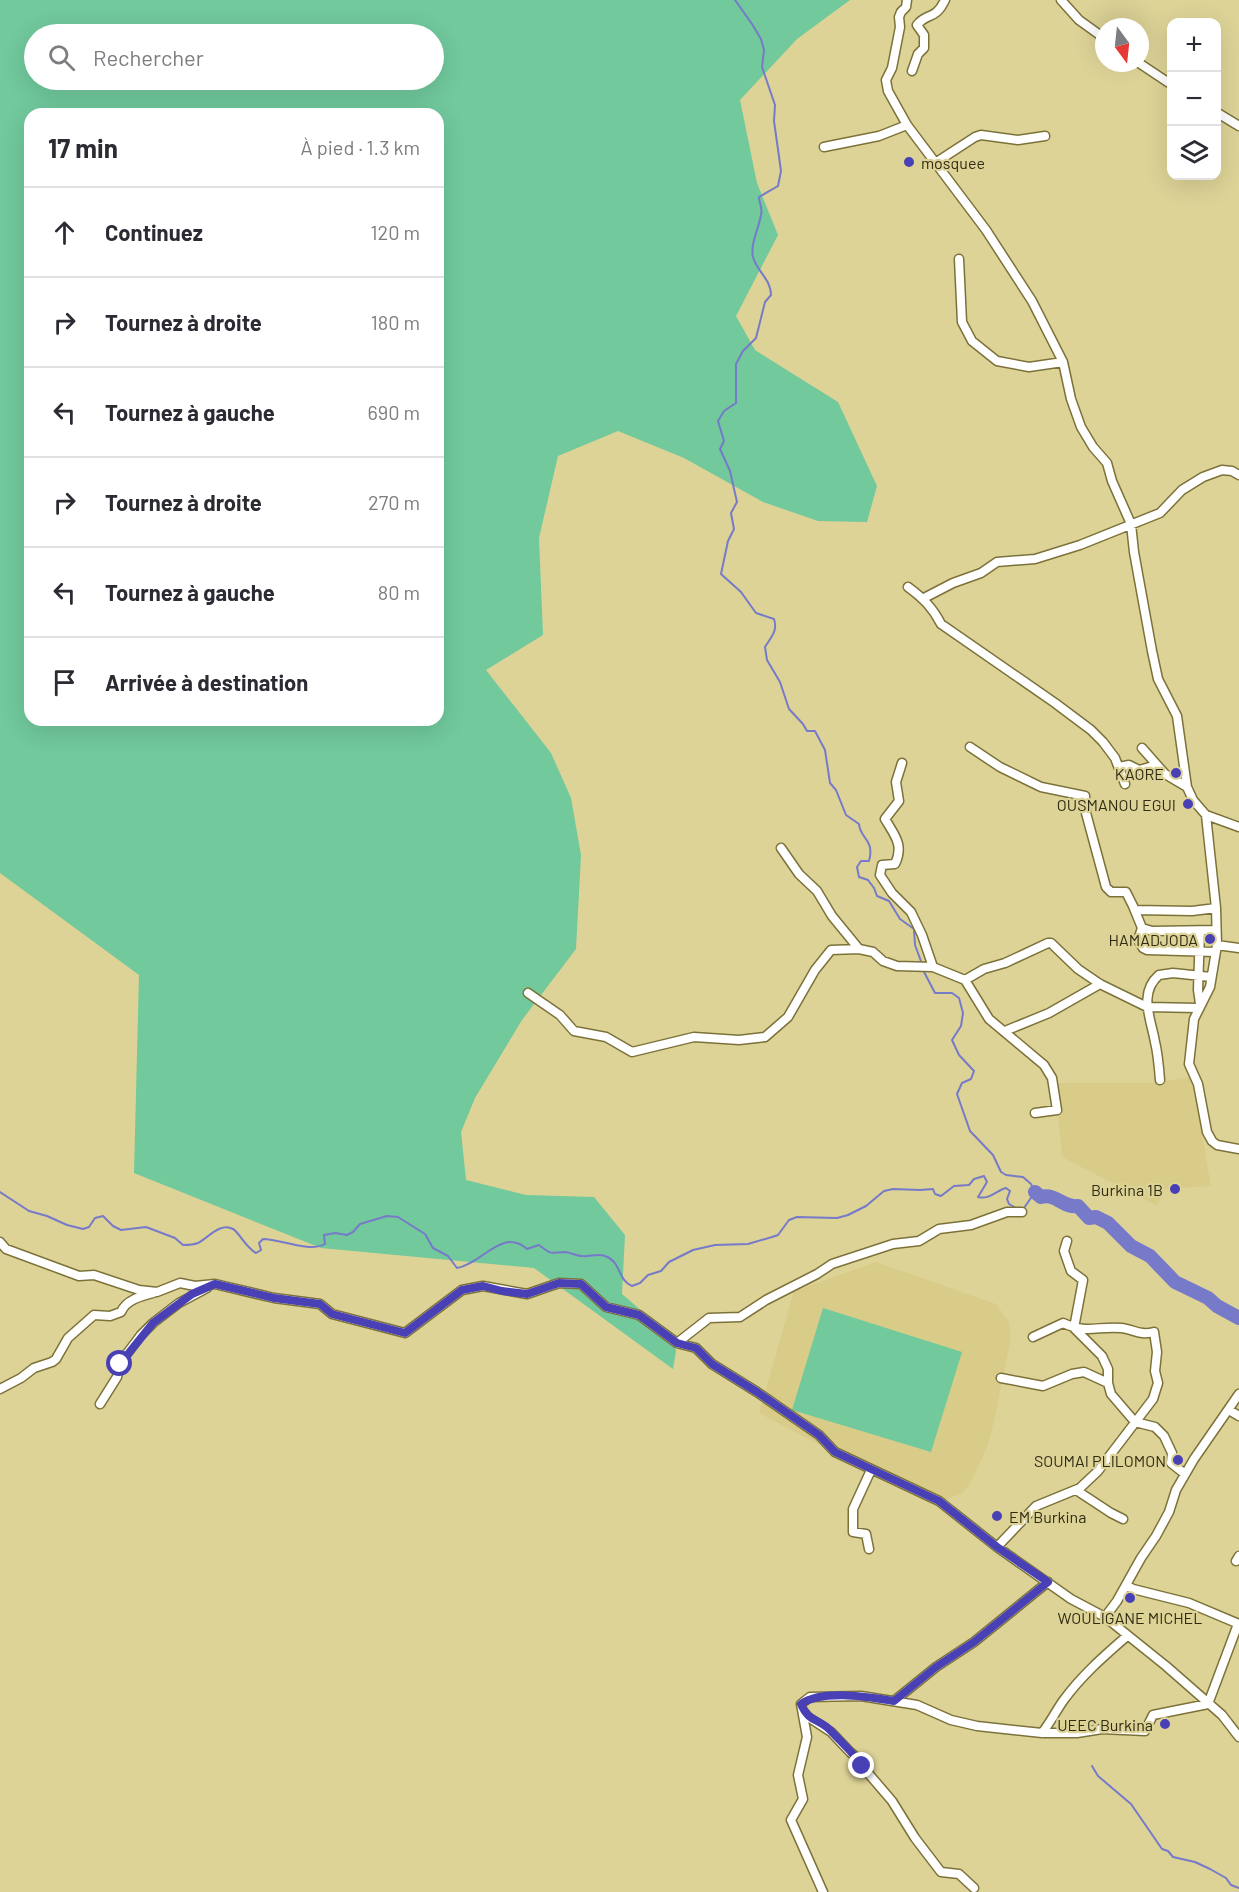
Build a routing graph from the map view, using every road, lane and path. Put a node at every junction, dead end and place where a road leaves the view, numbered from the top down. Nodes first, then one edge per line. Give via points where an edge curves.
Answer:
1 (907, 0) edge
2 (945, 0) edge
3 (1061, 0) edge
4 (1095, 32) edge
5 (1149, 70) edge
6 (912, 71) dead end
7 (1167, 82) edge
8 (1221, 115) edge
9 (907, 124) junction
10 (1239, 126) edge
11 (1045, 136) dead end
12 (824, 147) dead end
13 (935, 163) junction
14 (959, 259) dead end
15 (1063, 362) junction
16 (1239, 475) edge
17 (1131, 524) junction
18 (908, 587) dead end
19 (924, 598) junction
20 (970, 747) dead end
21 (1142, 748) dead end
22 (902, 763) dead end
23 (1157, 765) junction
24 (1119, 767) junction
25 (1125, 784) dead end
26 (1186, 787) junction
27 (1206, 815) junction
28 (1239, 827) edge
29 (781, 848) dead end
30 (1216, 908) junction
31 (1135, 910) junction
32 (1142, 928) junction
33 (1216, 930) junction
34 (1200, 931) junction
35 (1216, 948) junction
36 (1239, 948) edge
37 (859, 949) junction
38 (1200, 952) junction
39 (931, 967) junction
40 (1198, 975) junction
41 (1211, 977) junction
42 (965, 980) junction
43 (1100, 984) junction
44 (528, 993) dead end
45 (1199, 1006) junction
46 (1147, 1008) junction
47 (1005, 1031) junction
48 (1160, 1080) dead end
49 (1035, 1113) dead end
50 (1239, 1149) edge
51 (1022, 1212) dead end
52 (1067, 1241) dead end
53 (0, 1242) edge
54 (215, 1284) junction
55 (157, 1292) junction
56 (1074, 1328) junction
57 (1033, 1337) dead end
58 (677, 1343) junction
59 (1001, 1377) dead end
60 (1108, 1383) junction
61 (0, 1389) edge
62 (1239, 1394) edge
63 (100, 1404) dead end
64 (1229, 1410) junction
65 (1239, 1416) edge
66 (1135, 1422) junction
67 (871, 1470) junction
68 (1185, 1474) junction
69 (1076, 1490) junction
70 (1123, 1519) dead end
71 (997, 1547) junction
72 (869, 1549) dead end
73 (1048, 1582) junction
74 (1126, 1584) junction
75 (1104, 1617) junction
76 (1238, 1624) edge
77 (1127, 1636) junction
78 (894, 1701) junction
79 (801, 1704) junction
80 (1208, 1704) junction
81 (1042, 1733) junction
82 (1239, 1737) edge
83 (974, 1888) dead end
84 (823, 1892) edge

1 - 9 street via 899,17 892,68 886,80
2 - 6 street via 936,14 921,19 917,25 924,35 924,48
3 - 4 street
5 - 7 street
8 - 10 street
9 - 12 street via 879,136
9 - 13 street
11 - 13 street via 1018,140 975,136
13 - 15 street via 986,230 1032,301
14 - 15 street via 962,322 972,341 997,361 1029,367
15 - 17 street via 1081,427 1107,463
16 - 17 street via 1221,470 1203,477 1182,490 1160,513
17 - 19 street via 1035,559 996,562 981,573
17 - 26 street via 1158,679 1177,716
18 - 19 street
19 - 24 street via 941,624 1091,730
20 - 31 street via 1041,787 1084,796 1106,887 1111,892 1126,892
21 - 23 street
22 - 39 street via 896,782 899,801 885,819 900,847 899,855 896,864 882,865 880,876 911,912
23 - 24 street via 1139,770 1129,765
23 - 26 street
24 - 25 street
26 - 27 street
27 - 28 street
27 - 30 street
29 - 37 street
30 - 31 street
30 - 33 street
31 - 32 street
32 - 34 street
32 - 38 street via 1138,940 1147,950
33 - 34 street
33 - 35 street
34 - 38 street
35 - 36 street
35 - 38 street
35 - 41 street
37 - 39 street via 897,966
37 - 44 street via 831,950 788,1017 758,1039 694,1037 632,1052 606,1037 574,1031 560,1015
38 - 40 street
39 - 42 street
40 - 41 street
40 - 45 street
40 - 46 street via 1160,975 1149,990
41 - 45 street
42 - 43 street via 1051,943
42 - 47 street via 988,1019
43 - 46 street
43 - 47 street via 1049,1013
45 - 46 street
45 - 50 street via 1189,1064 1207,1132 1218,1145
46 - 48 street
47 - 49 street via 1044,1065 1052,1078 1057,1110
51 - 58 street via 1007,1212 971,1225 939,1229 919,1241 893,1244 832,1264 740,1317 709,1318
52 - 56 street via 1064,1251 1071,1271 1083,1280
53 - 55 street via 6,1249 80,1276 94,1275
54 - 55 street via 195,1286 180,1282
54 - 58 street via 320,1304 332,1314 405,1333 462,1290 483,1286 527,1294 559,1283 581,1284 606,1307 639,1315
54 - 63 street via 192,1294 147,1329 120,1364 117,1377
55 - 61 street via 123,1305 121,1312 94,1315 72,1334 52,1362
56 - 57 street via 1063,1323
56 - 60 street via 1102,1356 1108,1369
56 - 66 street via 1154,1332 1158,1383 1153,1399
58 - 67 street via 696,1348 712,1364 819,1435 835,1452
59 - 60 street via 1043,1386 1084,1372
60 - 66 street via 1111,1394
62 - 64 street
64 - 65 street
64 - 68 street
66 - 68 street via 1155,1427 1164,1436 1172,1453 1171,1463
66 - 69 street via 1098,1471
67 - 71 street via 939,1501
67 - 72 street via 853,1509 853,1532 866,1534
68 - 74 street via 1156,1536
69 - 70 street
69 - 71 street via 1036,1506
71 - 73 street
73 - 75 street
73 - 78 street
74 - 75 street
74 - 76 street via 1189,1603
75 - 77 street
76 - 80 street
77 - 80 street
77 - 81 street via 1081,1680
78 - 79 street via 861,1695 810,1697
78 - 81 street via 977,1726
79 - 83 street via 807,1717 831,1732 857,1758 941,1872 959,1874
79 - 84 street via 807,1737 798,1775 803,1799 791,1820
80 - 81 street via 1153,1715 1145,1731
80 - 82 street

